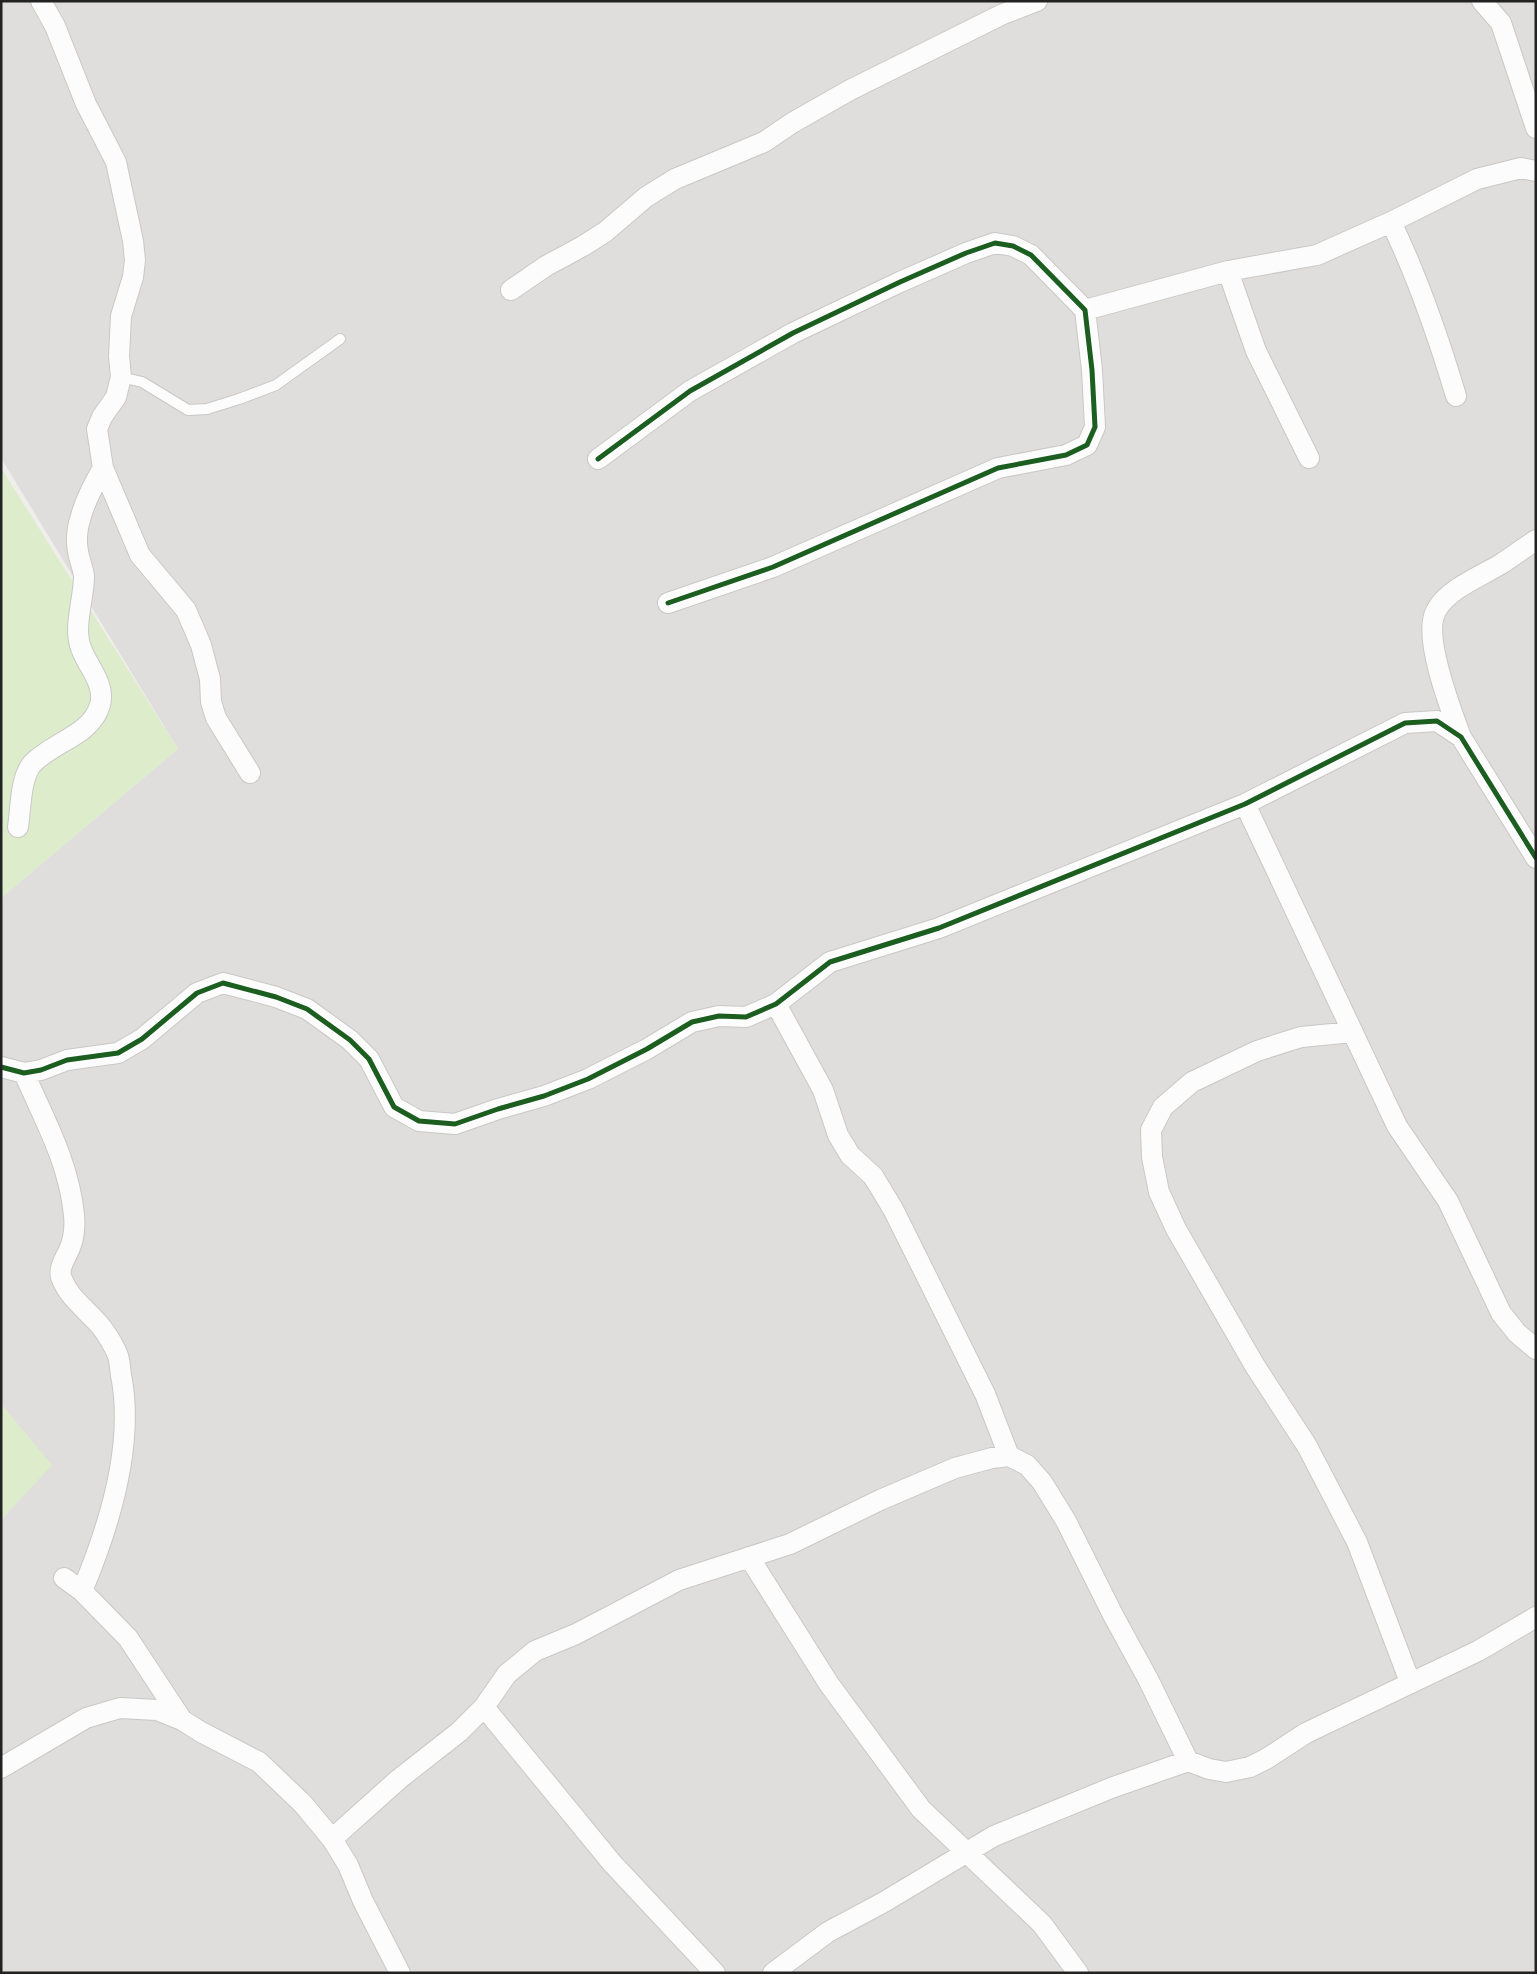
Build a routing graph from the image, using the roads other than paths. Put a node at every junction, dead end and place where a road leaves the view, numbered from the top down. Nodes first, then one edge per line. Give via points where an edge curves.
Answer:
1 (41, 1) edge
2 (1037, 1) edge
3 (1482, 1) edge
4 (1536, 128) edge
5 (1536, 171) edge
6 (1391, 222) junction
7 (1228, 271) junction
8 (511, 290) dead end
9 (1085, 310) junction
10 (340, 340) dead end
11 (121, 377) junction
12 (1456, 396) dead end
13 (598, 458) dead end
14 (1309, 458) dead end
15 (103, 468) junction
16 (1536, 540) edge
17 (668, 603) dead end
18 (1461, 737) junction
19 (250, 773) dead end
20 (1245, 804) junction
21 (18, 826) dead end
22 (1536, 858) edge
23 (776, 1004) junction
24 (1353, 1032) junction
25 (1, 1066) edge
26 (24, 1073) junction
27 (1536, 1349) edge
28 (1009, 1456) junction
29 (749, 1557) junction
30 (64, 1578) dead end
31 (82, 1591) junction
32 (1536, 1617) edge
33 (1410, 1682) junction
34 (484, 1707) junction
35 (182, 1720) junction
36 (1188, 1761) junction
37 (1, 1768) edge
38 (332, 1839) junction
39 (967, 1852) junction
40 (400, 1973) edge
41 (715, 1973) edge
42 (773, 1973) edge
43 (1078, 1973) edge

1 - 11 street via 55,26 86,104 116,162 128,210 135,260 121,316
2 - 8 street via 1003,14 850,90 764,142 675,179 646,197 605,232
3 - 4 street via 1501,23
5 - 6 street via 1521,168 1477,179
6 - 7 street via 1317,255
6 - 12 street via 1410,262
7 - 9 street
7 - 14 street via 1256,351
9 - 13 street via 1031,255 1013,246 995,244 900,282 793,333 690,391
9 - 17 street via 1095,427 1087,445 1066,455 998,468 773,567
10 - 11 lane via 276,385 207,409 188,410 142,382
11 - 15 street via 116,397 97,429
15 - 19 street via 140,555 186,610 201,645 216,718
15 - 21 street via 79,521 77,548 84,575 77,632 100,691 100,704 94,717 80,731 32,765 24,781
16 - 18 street via 1443,600 1431,622 1440,678
18 - 20 street via 1437,721 1405,723
18 - 22 street
20 - 23 street via 938,928 830,962
20 - 24 street
23 - 26 street via 746,1017 719,1016 692,1022 588,1079 455,1124 419,1121 394,1107 369,1059 350,1040 307,1009 223,983 197,993 142,1039 118,1053 67,1060
23 - 28 street via 823,1090 838,1135 850,1155 873,1176 893,1209 985,1394
24 - 27 street via 1397,1126 1448,1201 1501,1312 1517,1334
24 - 33 street via 1300,1037 1257,1051 1192,1082 1163,1107 1151,1130 1152,1157 1159,1192 1176,1230 1255,1366 1307,1446 1357,1542
25 - 26 street
26 - 31 street via 54,1137 68,1180 74,1217 72,1244 60,1271 71,1296 98,1323 118,1356 125,1392 125,1434 116,1490
28 - 29 street via 955,1468 790,1544
28 - 36 street via 1027,1466 1042,1482 1066,1521
29 - 34 street via 679,1580 576,1634 535,1651 508,1674
29 - 39 street via 829,1684 922,1809
30 - 31 street
31 - 35 street via 128,1638
32 - 33 street via 1478,1651
33 - 36 street via 1306,1733 1250,1767 1226,1772
34 - 38 street
34 - 41 street via 612,1863
35 - 37 street via 157,1710 120,1708 86,1718
35 - 38 street via 259,1762 303,1804
36 - 39 street via 1111,1788 994,1836
38 - 40 street via 348,1865
39 - 42 street via 828,1932
39 - 43 street via 1042,1924

